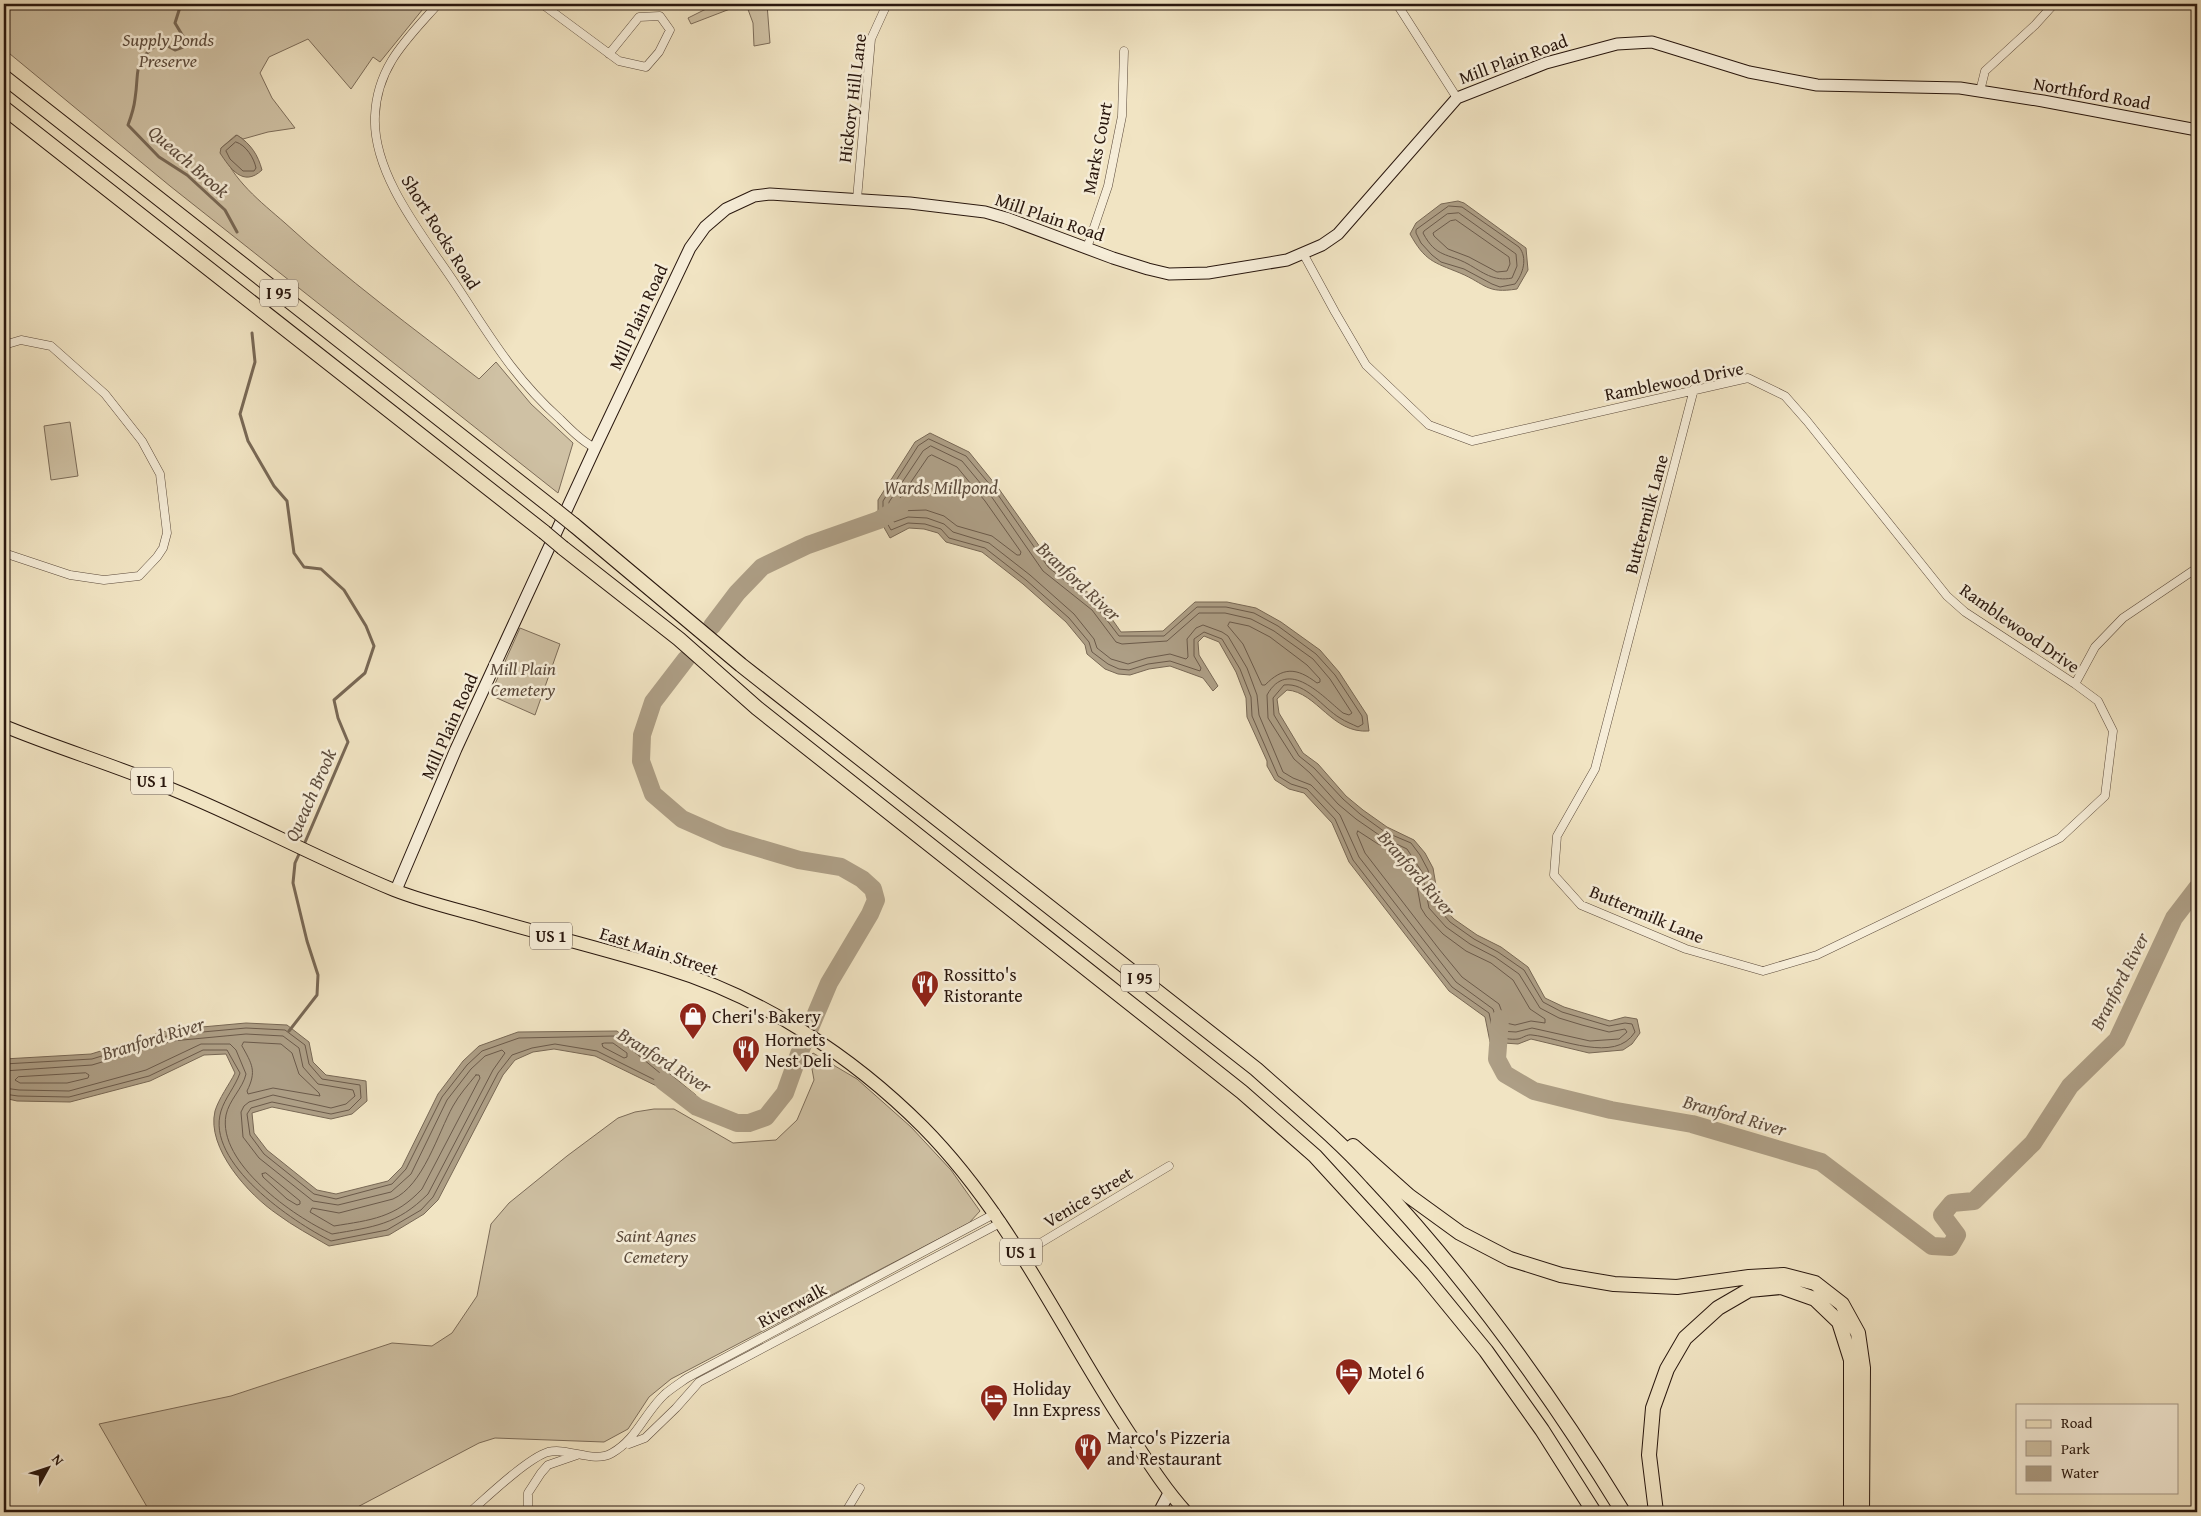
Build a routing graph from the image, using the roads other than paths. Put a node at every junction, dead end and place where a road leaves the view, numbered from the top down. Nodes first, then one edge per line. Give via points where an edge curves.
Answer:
1 (438, 4) edge
2 (542, 4) edge
3 (886, 4) edge
4 (1397, 4) edge
5 (2054, 4) edge
6 (1124, 51) dead end
7 (609, 54) junction
8 (4, 77) edge
9 (1980, 91) junction
10 (1457, 98) junction
11 (4, 108) edge
12 (2197, 130) edge
13 (856, 199) junction
14 (1086, 248) junction
15 (1304, 254) junction
16 (4, 345) edge
17 (1694, 389) junction
18 (595, 448) junction
19 (4, 553) edge
20 (2197, 568) edge
21 (2075, 684) junction
22 (4, 726) edge
23 (2113, 731) joint
24 (396, 890) junction
25 (1256, 1069) junction
26 (1169, 1166) dead end
27 (999, 1218) junction
28 (1022, 1254) junction
29 (622, 1446) junction
30 (579, 1454) junction
31 (860, 1488) dead end
32 (1169, 1493) junction
33 (470, 1512) edge
34 (528, 1512) edge
35 (849, 1512) edge
36 (1160, 1512) edge
37 (1186, 1512) edge
38 (1594, 1512) edge
39 (1623, 1512) edge
40 (1656, 1512) edge
41 (1851, 1512) edge
42 (1862, 1512) edge

1 - 18 street, Short Rocks Road via 393,57 382,78 375,117 381,157 410,216 507,362 547,408
2 - 7 street
3 - 13 street, Hickory Hill Lane via 871,38
4 - 10 street
5 - 9 street via 1985,71
6 - 14 street, Marks Court via 1122,116 1108,186
7 - 7 street via 619,61 646,67 659,52 670,30 660,16 639,17
8 - 25 highway, I 95, bridge via 554,509 741,665
9 - 10 street, Mill Plain Road via 1817,85 1750,72 1652,42 1617,44 1546,63
9 - 12 street, Northford Road
10 - 15 street, Mill Plain Road via 1338,234
11 - 38 highway, I 95, bridge via 679,639 765,714 1242,1092 1315,1156 1423,1274 1486,1351
13 - 14 street, Mill Plain Road via 985,212
13 - 18 street, Mill Plain Road via 787,194 754,196 726,209 704,227 690,248
14 - 15 street, Mill Plain Road via 1148,269 1182,275 1264,265
15 - 17 street, Ramblewood Drive via 1366,365 1429,425 1472,441
16 - 19 street via 21,340 51,346 105,394 142,441 160,474 167,533 163,548 139,576 104,580 70,575
17 - 21 street, Ramblewood Drive via 1748,378 1785,396 1947,596 1965,612
17 - 23 street, Buttermilk Lane via 1594,769 1557,836 1554,875 1581,905 1686,949 1762,971 1817,955 2060,838 2105,796
18 - 24 street, Mill Plain Road via 456,750
20 - 21 street via 2123,618 2095,647
21 - 23 street, Ramblewood Drive via 2098,701
22 - 24 main road, East Main Street / US 1 via 164,786
24 - 27 main road, East Main Street / US 1 via 668,968 720,988 792,1025 883,1089 926,1130
25 - 39 highway, I 95 via 1372,1176 1430,1242 1538,1381
25 - 42 highway via 1331,1126 1410,1196 1460,1233 1510,1259 1561,1275 1614,1284 1677,1287 1784,1275 1815,1283 1842,1304 1858,1333 1863,1368
26 - 28 street, Venice Street
27 - 28 main road, East Main Street / US 1
27 - 29 street, Riverwalk via 699,1382 645,1438
27 - 29 street, Riverwalk via 687,1378 665,1394 633,1437
28 - 32 main road, East Main Street / US 1 via 1110,1404
29 - 30 street, Riverwalk via 611,1454
30 - 33 street, Riverwalk via 549,1452 531,1461
30 - 34 street, Riverwalk via 548,1465 528,1493
31 - 35 street via 848,1508
32 - 36 street
32 - 37 main road, East Main Street / US 1
40 - 41 highway via 1649,1454 1653,1408 1667,1369 1685,1338 1718,1308 1749,1290 1781,1287 1816,1299 1839,1322 1851,1360

